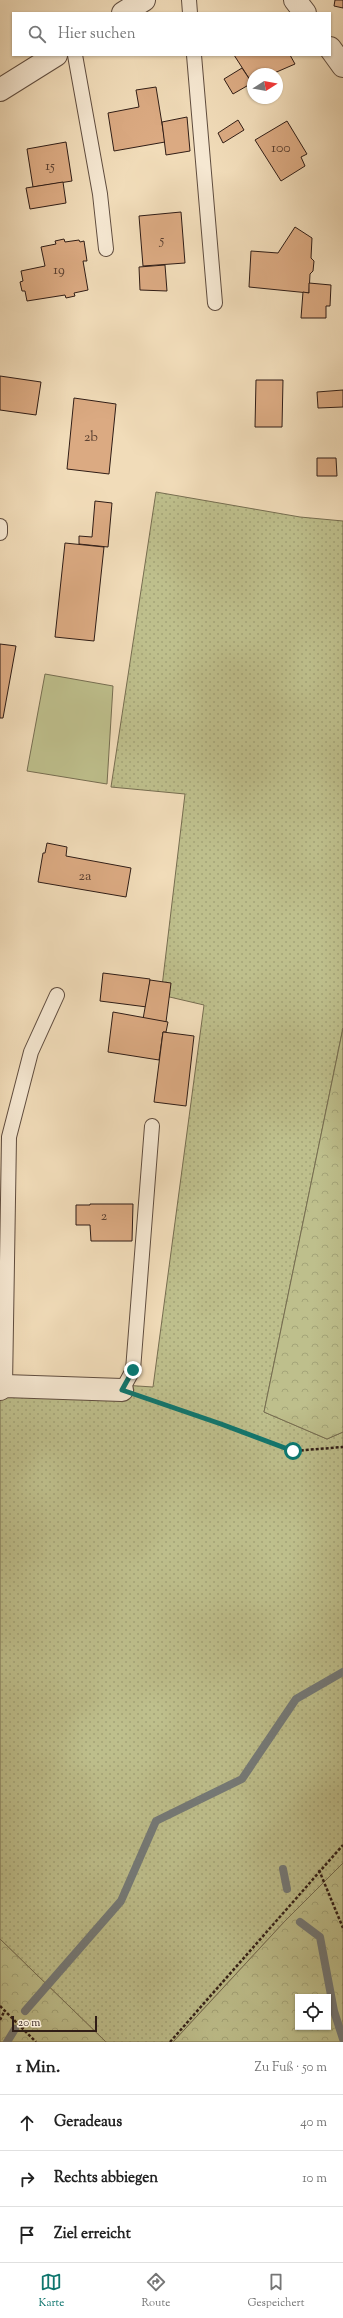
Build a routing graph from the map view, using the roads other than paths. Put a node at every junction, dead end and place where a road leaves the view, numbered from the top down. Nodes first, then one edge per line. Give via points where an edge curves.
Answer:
1 (144, 0) edge
2 (189, 0) edge
3 (295, 0) edge
4 (125, 12) edge
5 (190, 12) edge
6 (304, 12) edge
7 (331, 49) edge
8 (54, 56) edge
9 (75, 56) edge
10 (194, 56) edge
11 (343, 66) edge
12 (0, 90) edge
13 (106, 249) dead end
14 (215, 303) dead end
15 (0, 526) edge
16 (0, 533) edge
17 (57, 995) dead end
18 (152, 1126) dead end
19 (2, 1388) edge
20 (122, 1390) joint

1 - 4 street
2 - 5 lane
3 - 6 street
7 - 11 street
8 - 12 street
9 - 13 lane via 100,194
10 - 14 lane
15 - 16 lane
17 - 19 lane via 31,1052 9,1137
18 - 20 lane via 133,1370
19 - 20 street

